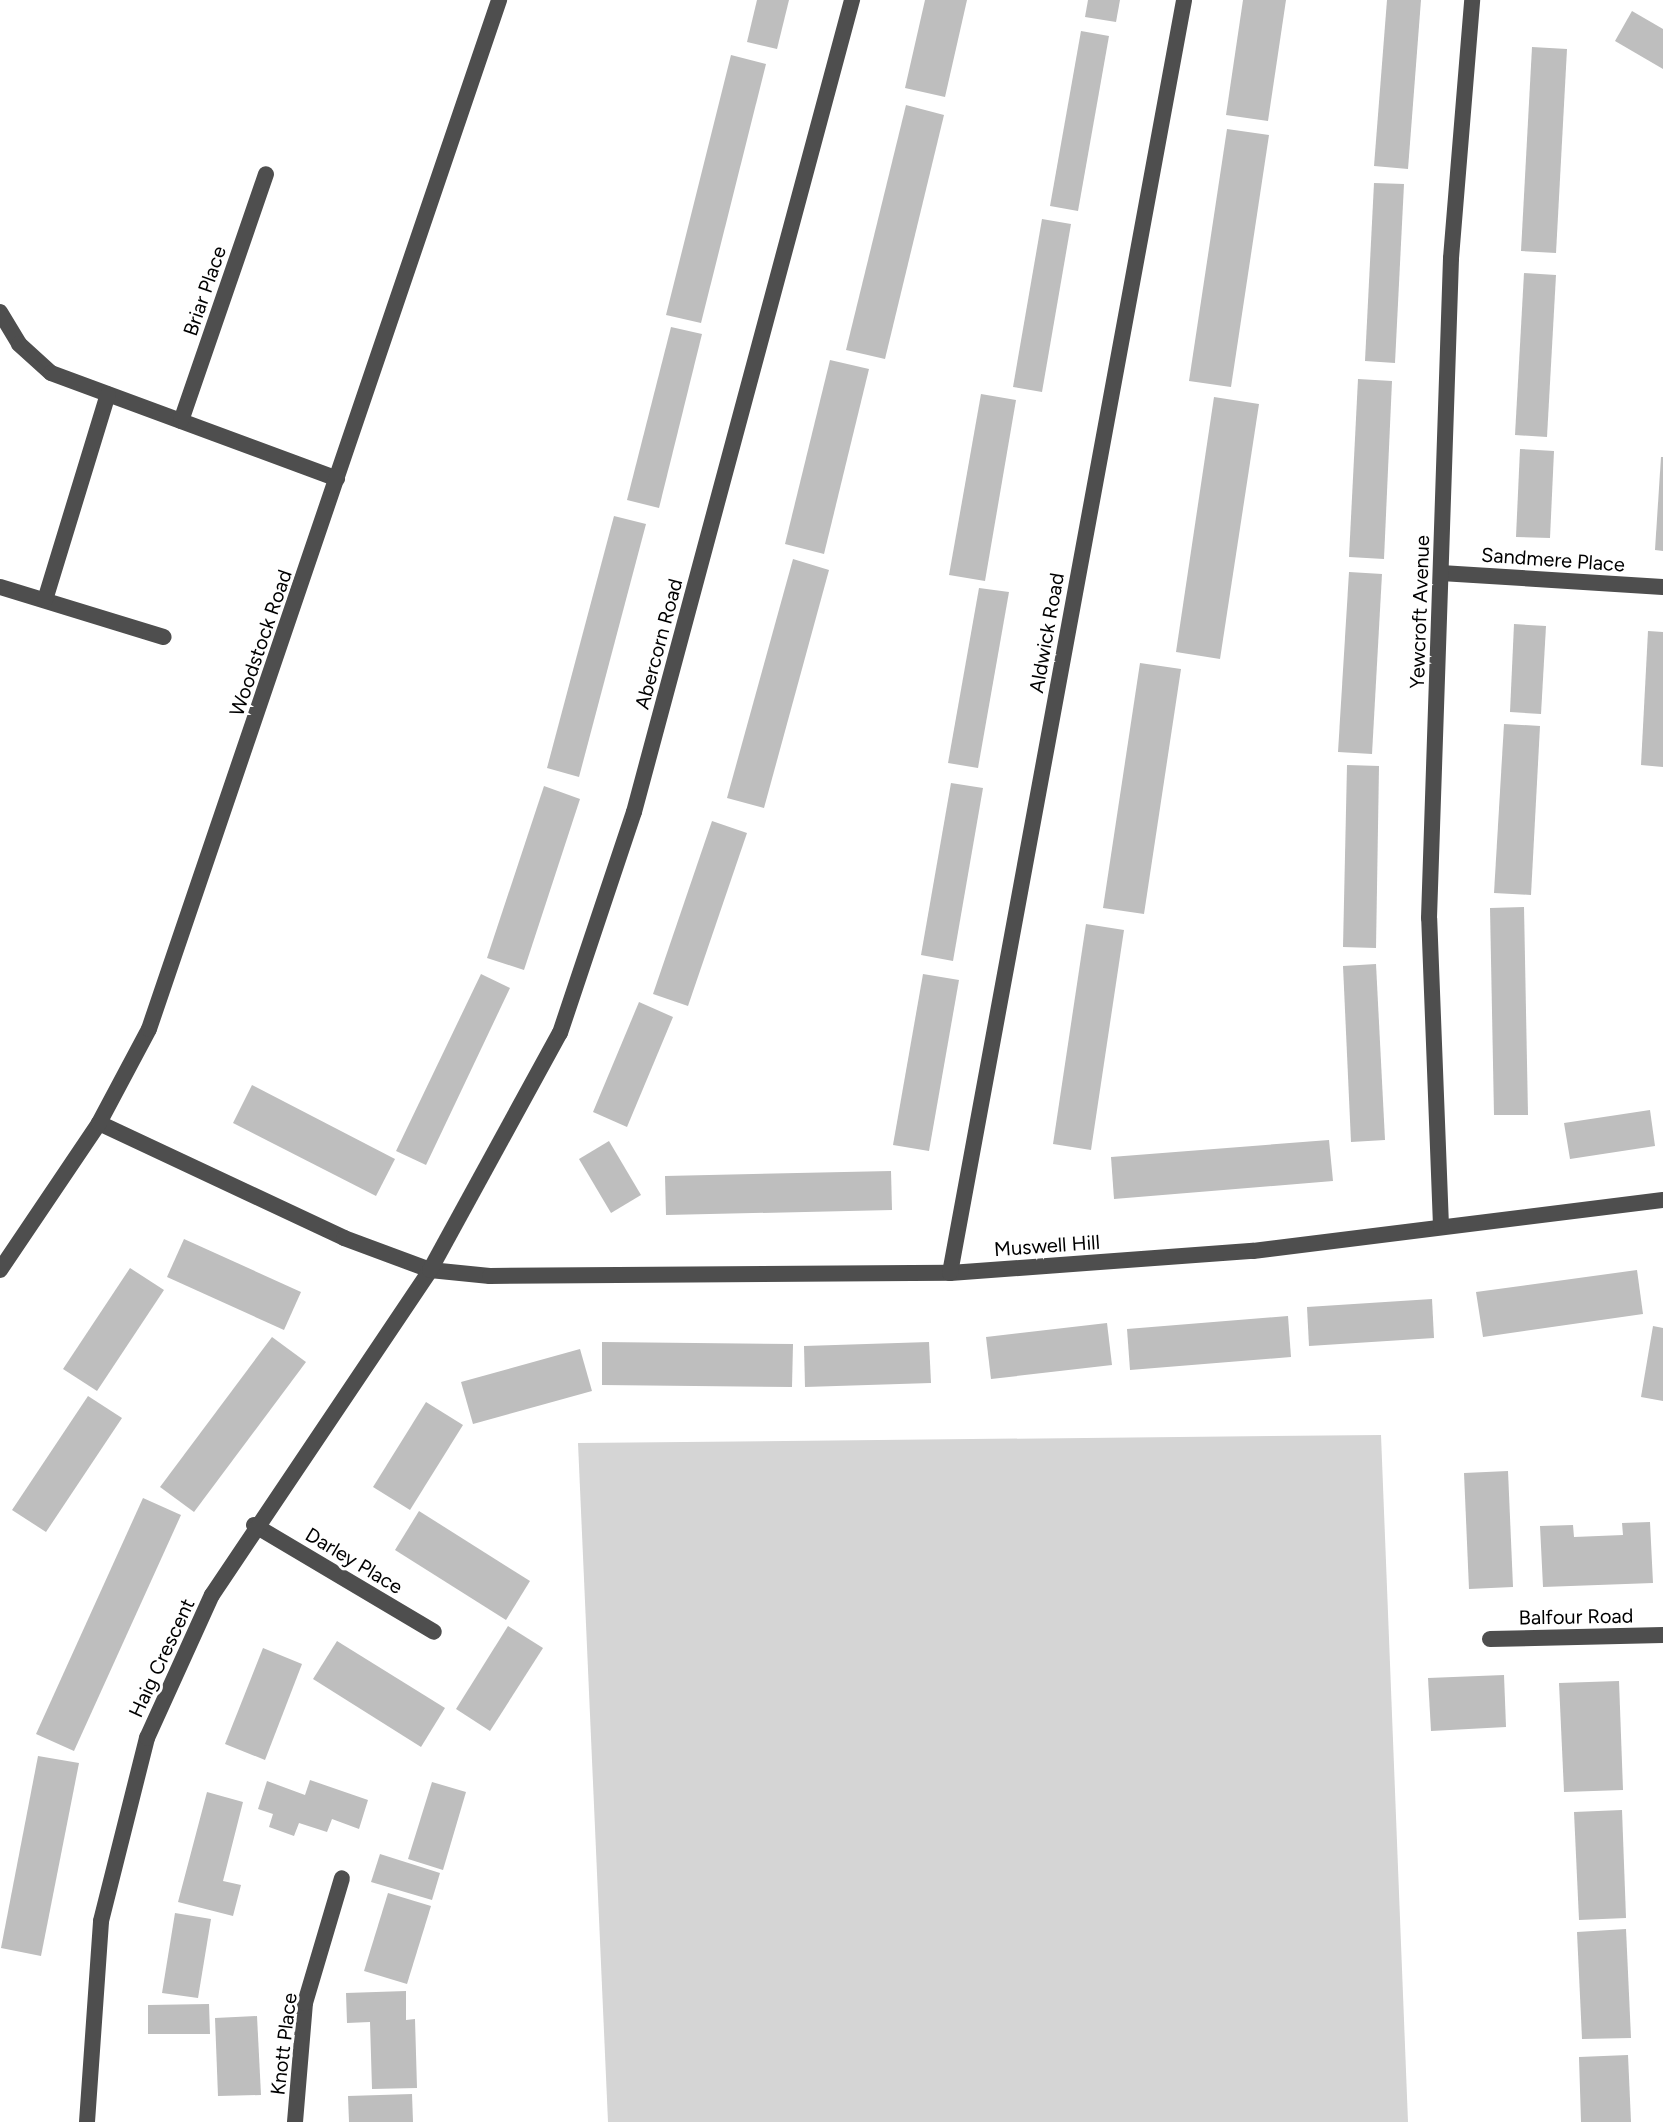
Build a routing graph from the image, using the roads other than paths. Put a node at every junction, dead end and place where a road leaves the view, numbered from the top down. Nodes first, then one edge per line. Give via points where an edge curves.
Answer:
1 (499, 0) edge
2 (852, 0) edge
3 (1184, 0) edge
4 (1472, 0) edge
5 (266, 174) dead end
6 (0, 312) edge
7 (108, 394) junction
8 (181, 421) junction
9 (337, 479) junction
10 (1441, 573) junction
11 (0, 587) edge
12 (1663, 587) edge
13 (45, 600) junction
14 (164, 637) dead end
15 (99, 1123) junction
16 (1663, 1200) edge
17 (1441, 1226) junction
18 (0, 1270) edge
19 (430, 1270) junction
20 (950, 1273) junction
21 (254, 1525) junction
22 (434, 1632) dead end
23 (1663, 1635) edge
24 (1490, 1639) dead end
25 (342, 1878) dead end
26 (87, 2122) edge
27 (295, 2122) edge

1 - 9 street, Woodstock Road
2 - 19 street, Abercorn Road via 629,827 560,1033
3 - 20 street, Aldwick Road
4 - 10 street, Yewcroft Avenue via 1451,258
5 - 8 street, Briar Place
6 - 7 street via 19,344 51,373
7 - 8 street
7 - 13 street
8 - 9 street
9 - 15 street, Woodstock Road via 149,1029
10 - 12 street, Sandmere Place
10 - 17 street, Yewcroft Avenue via 1429,918
11 - 13 street
13 - 14 street
15 - 18 street, Woodstock Road
15 - 19 street, Muswell Hill
16 - 17 street, Muswell Hill
17 - 20 street, Muswell Hill via 1253,1251
19 - 20 street, Muswell Hill via 490,1276
19 - 21 street, Haig Crescent
21 - 22 street, Darley Place
21 - 26 street, Haig Crescent via 212,1595 147,1738 101,1921
23 - 24 street, Balfour Road
25 - 27 street, Knott Place via 305,2003

